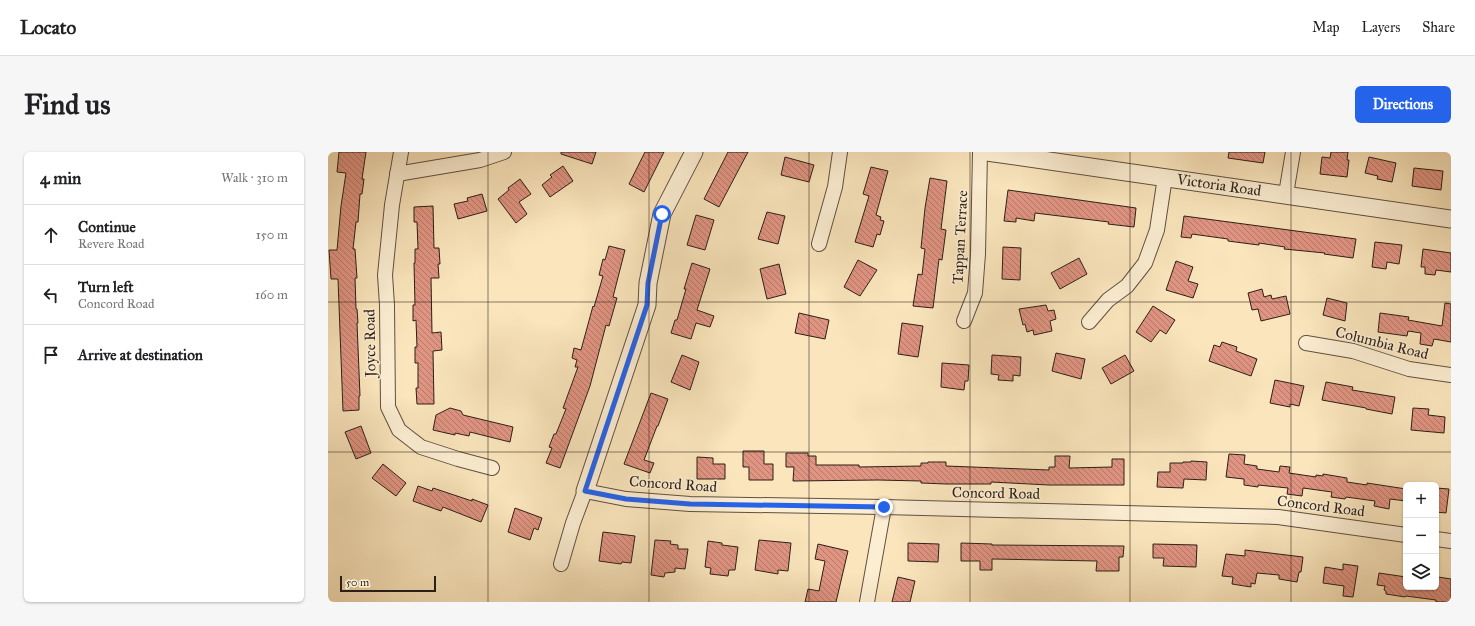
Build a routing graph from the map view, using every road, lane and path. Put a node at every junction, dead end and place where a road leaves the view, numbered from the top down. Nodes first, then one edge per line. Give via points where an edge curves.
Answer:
1 (401, 152) edge
2 (504, 152) edge
3 (694, 152) edge
4 (840, 152) edge
5 (980, 152) edge
6 (987, 152) edge
7 (1293, 152) edge
8 (397, 174) junction
9 (1165, 177) junction
10 (1286, 194) junction
11 (1451, 219) edge
12 (819, 244) dead end
13 (964, 321) dead end
14 (1090, 322) dead end
15 (1306, 344) dead end
16 (1451, 375) edge
17 (492, 468) dead end
18 (585, 491) junction
19 (884, 507) junction
20 (1403, 535) edge
21 (1439, 539) edge
22 (1451, 541) edge
23 (562, 564) dead end
24 (867, 602) edge

1 - 8 street, Joyce Road
2 - 8 street via 480,160
3 - 18 street via 662,214 648,283 647,305
4 - 12 street via 835,187
5 - 13 street, Tappan Terrace via 975,293
6 - 9 street, Victoria Road
7 - 10 street
8 - 17 street, Joyce Road via 385,275 388,407 399,430 421,447
9 - 10 street, Victoria Road
9 - 14 street via 1157,230 1145,263 1127,286 1108,300
10 - 11 street, Victoria Road
15 - 16 street, Columbia Road via 1352,351 1409,369
18 - 19 street, Concord Road via 626,499 690,504
18 - 23 street
19 - 20 street, Concord Road via 1278,517
19 - 24 street
21 - 22 street

